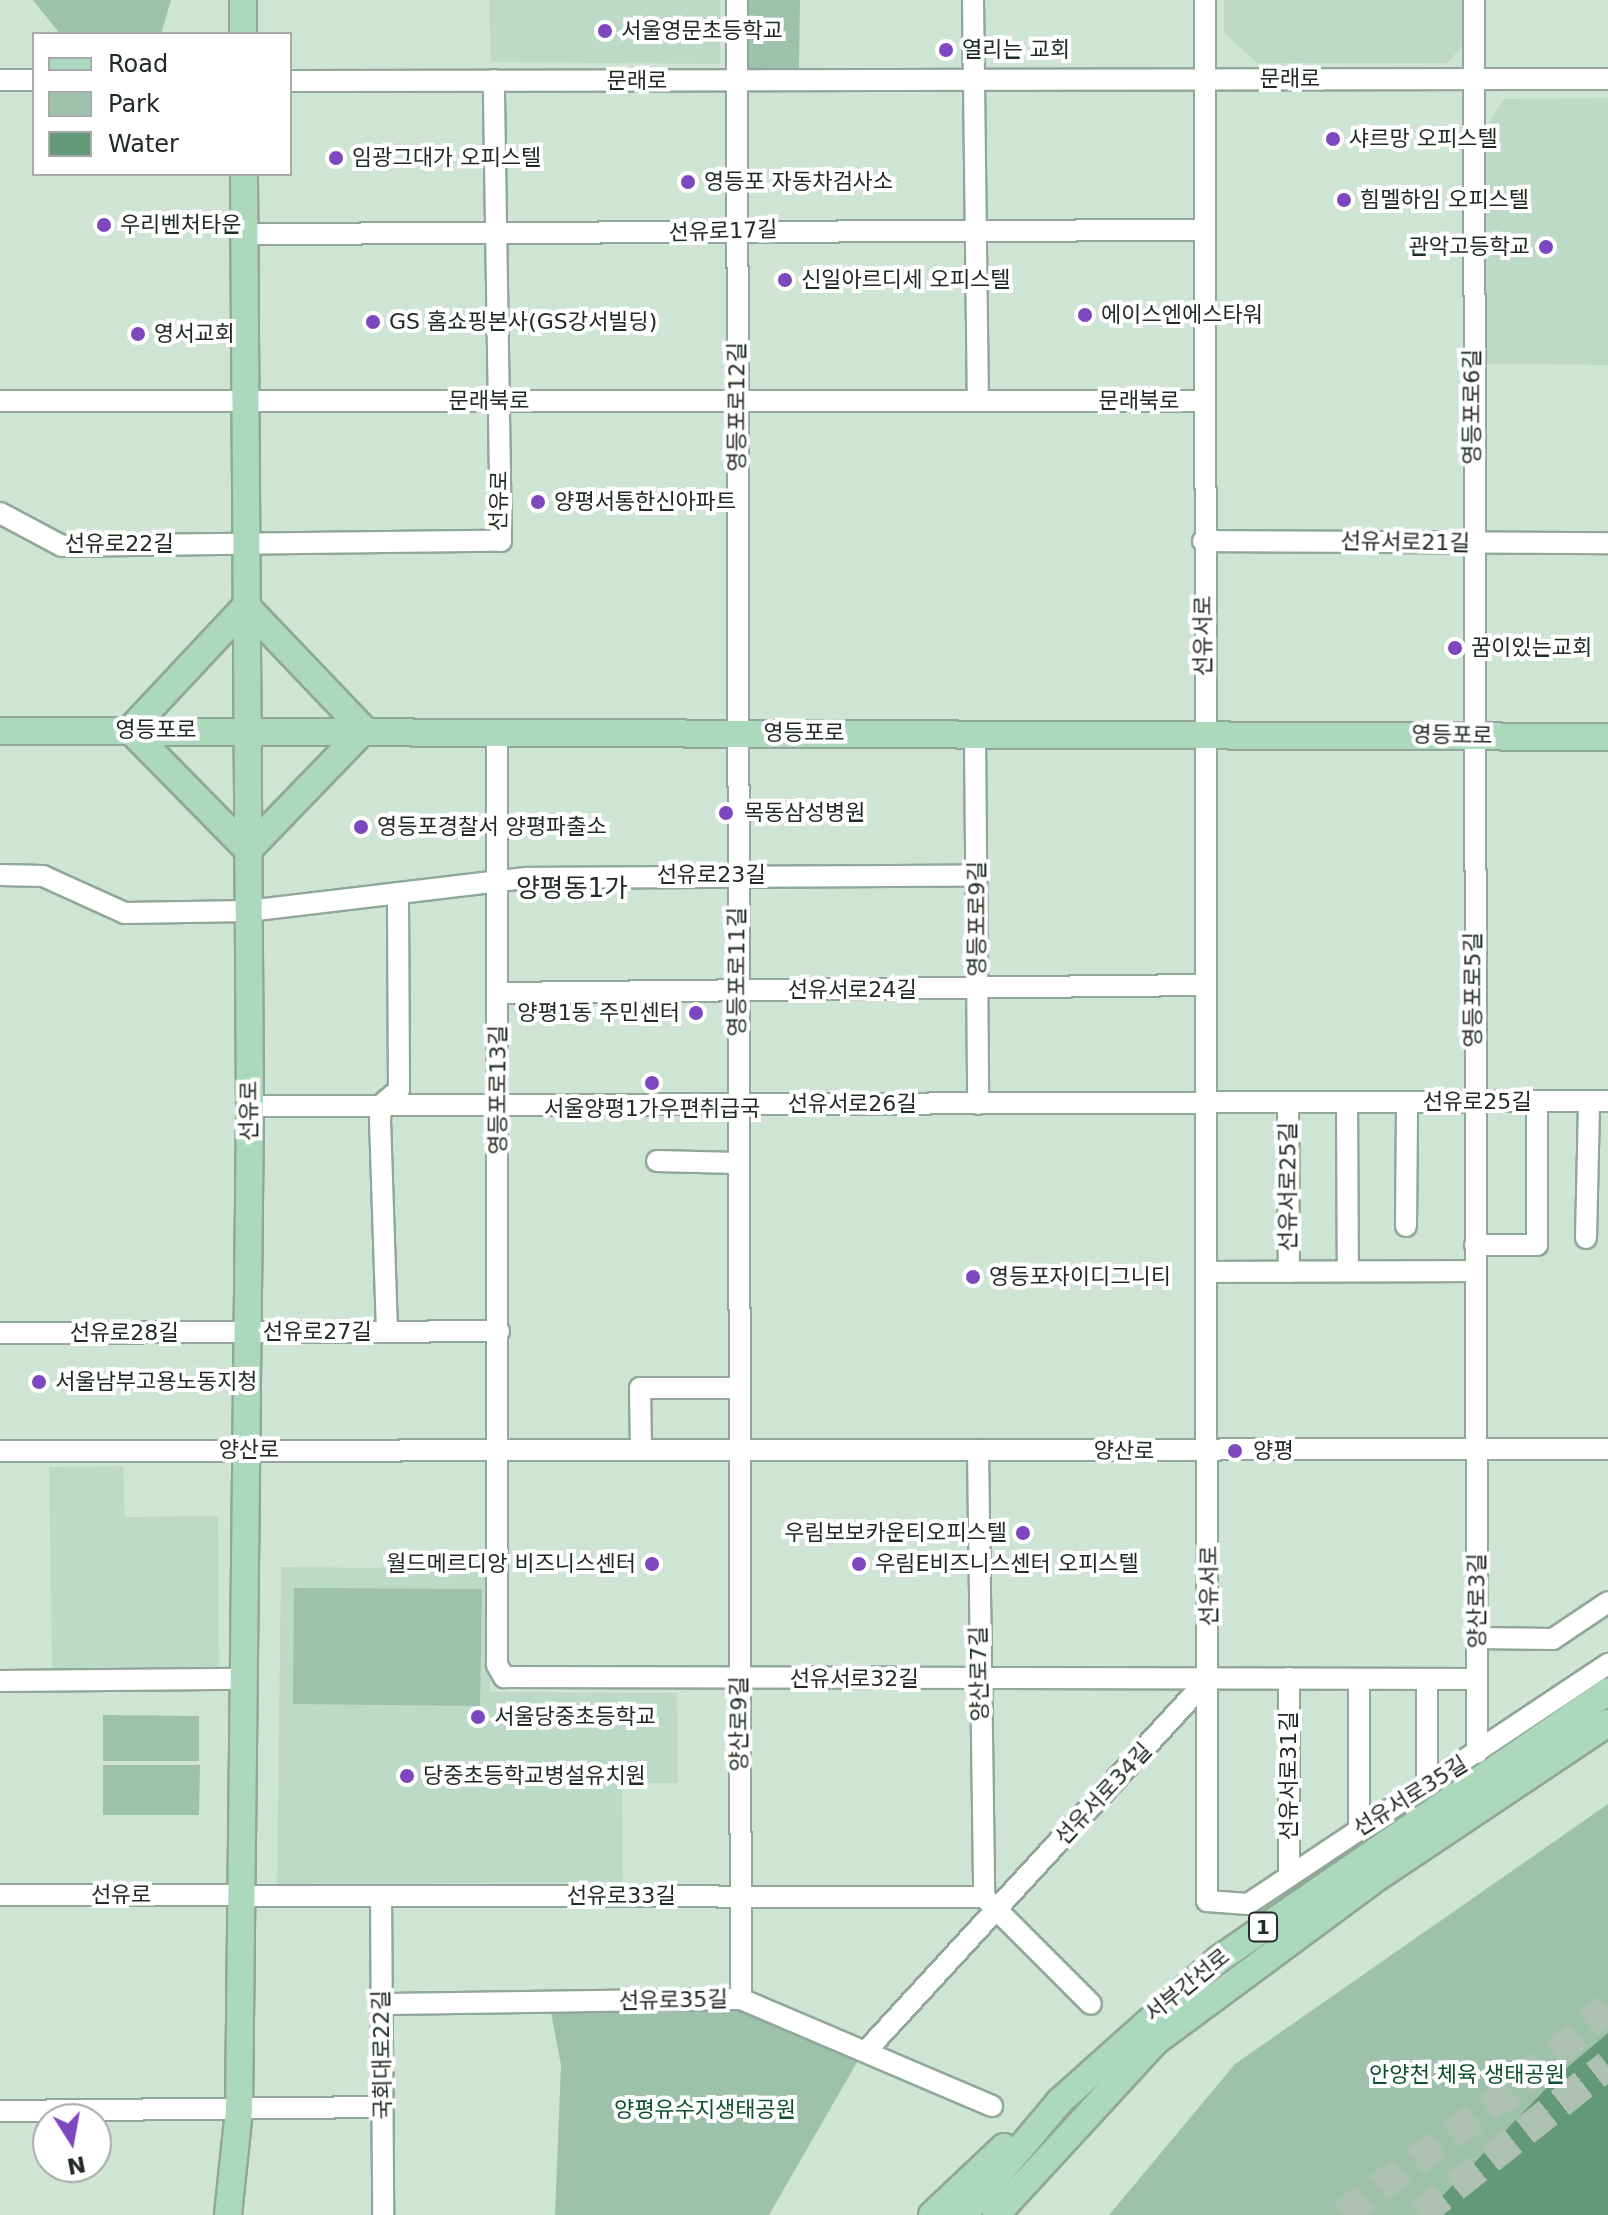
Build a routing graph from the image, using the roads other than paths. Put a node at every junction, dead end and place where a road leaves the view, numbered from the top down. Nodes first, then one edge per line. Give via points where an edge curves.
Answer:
1 (243, 0) edge
2 (737, 0) edge
3 (973, 0) edge
4 (1205, 0) edge
5 (1474, 0) edge
6 (243, 32) edge
7 (1474, 78) junction
8 (1204, 79) junction
9 (1608, 79) edge
10 (0, 80) edge
11 (32, 80) edge
12 (494, 80) junction
13 (292, 81) edge
14 (737, 81) junction
15 (973, 81) junction
16 (244, 176) edge
17 (974, 227) junction
18 (737, 229) junction
19 (1204, 230) junction
20 (496, 231) junction
21 (244, 234) junction
22 (737, 399) junction
23 (978, 400) junction
24 (0, 401) edge
25 (499, 401) junction
26 (1203, 401) junction
27 (245, 402) junction
28 (0, 513) edge
29 (1203, 541) junction
30 (1471, 542) junction
31 (246, 543) junction
32 (1608, 543) edge
33 (246, 606) junction
34 (130, 730) junction
35 (247, 730) junction
36 (364, 730) junction
37 (0, 731) edge
38 (497, 731) junction
39 (1202, 732) junction
40 (737, 733) junction
41 (975, 734) junction
42 (1470, 735) junction
43 (1606, 737) edge
44 (248, 850) junction
45 (0, 875) edge
46 (737, 875) junction
47 (976, 876) junction
48 (498, 881) junction
49 (398, 893) junction
50 (248, 911) junction
51 (977, 985) junction
52 (1205, 985) junction
53 (737, 991) junction
54 (498, 993) junction
55 (1474, 1101) junction
56 (1537, 1101) junction
57 (1598, 1101) edge
58 (1206, 1102) junction
59 (1288, 1102) junction
60 (1347, 1102) junction
61 (1407, 1102) junction
62 (738, 1104) junction
63 (978, 1104) junction
64 (381, 1105) junction
65 (498, 1105) junction
66 (250, 1106) junction
67 (657, 1161) dead end
68 (737, 1163) junction
69 (1406, 1226) dead end
70 (1586, 1238) dead end
71 (1475, 1245) junction
72 (1348, 1271) junction
73 (1475, 1271) junction
74 (1207, 1272) junction
75 (1289, 1272) junction
76 (387, 1331) junction
77 (499, 1331) junction
78 (247, 1332) junction
79 (0, 1333) edge
80 (738, 1388) junction
81 (499, 1449) junction
82 (1608, 1449) edge
83 (246, 1450) junction
84 (641, 1450) junction
85 (738, 1450) junction
86 (978, 1450) junction
87 (1477, 1450) junction
88 (0, 1451) edge
89 (1209, 1452) junction
90 (1608, 1602) edge
91 (1477, 1638) junction
92 (1608, 1664) edge
93 (1209, 1678) junction
94 (1289, 1678) junction
95 (244, 1679) junction
96 (738, 1679) junction
97 (978, 1679) junction
98 (1359, 1679) junction
99 (1427, 1679) junction
100 (1477, 1679) junction
101 (0, 1681) edge
102 (1608, 1692) edge
103 (1608, 1723) edge
104 (1477, 1753) junction
105 (1427, 1784) junction
106 (1359, 1828) junction
107 (1289, 1873) junction
108 (0, 1895) edge
109 (242, 1895) junction
110 (381, 1896) junction
111 (741, 1896) junction
112 (1207, 1901) joint
113 (990, 1903) junction
114 (741, 1999) junction
115 (381, 2004) junction
116 (1091, 2004) dead end
117 (867, 2050) junction
118 (1059, 2102) junction
119 (992, 2106) dead end
120 (382, 2107) junction
121 (0, 2111) edge
122 (239, 2111) junction
123 (228, 2215) edge
124 (383, 2215) edge
125 (932, 2215) edge
126 (964, 2215) edge
127 (996, 2215) edge

1 - 6 main road
2 - 14 street, 영등포로12길
3 - 15 street
4 - 8 street, 선유서로
5 - 7 street, 영등포로6길
7 - 8 street, 문래로
7 - 9 street, 문래로
7 - 30 street, 영등포로6길
8 - 15 street, 문래로
8 - 19 street, 선유서로
10 - 11 street
12 - 13 street, 문래로
12 - 14 street, 문래로
12 - 20 street
14 - 15 street, 문래로
14 - 18 street, 영등포로12길
15 - 17 street
16 - 21 main road, 선유로
17 - 18 street, 선유로17길
17 - 19 street, 선유로17길
17 - 23 street
18 - 20 street, 선유로17길
18 - 22 street, 영등포로12길
19 - 26 street, 선유서로
20 - 21 street, 선유로17길
20 - 25 street
21 - 27 main road, 선유로
22 - 23 street, 문래북로
22 - 25 street, 문래북로
22 - 40 street, 영등포로12길
23 - 26 street, 문래북로
24 - 27 street, 문래북로
25 - 27 street, 문래북로
25 - 31 street, 선유로 via 501,541
26 - 29 street, 선유서로
27 - 31 main road, 선유로
28 - 31 street, 선유로22길 via 62,546
29 - 30 street, 선유서로21길
29 - 39 street, 선유서로
30 - 32 street, 선유서로21길
30 - 42 street, 영등포로6길
31 - 33 main road, 선유로
33 - 34 main road
33 - 35 main road, 선유로
33 - 36 main road
34 - 35 main road, 영등포로
34 - 37 main road, 영등포로
34 - 44 main road
35 - 36 main road, 영등포로
35 - 44 main road, 선유로
36 - 38 main road, 영등포로
36 - 44 main road
38 - 40 main road, 영등포로
38 - 48 street, 영등포로13길
39 - 41 main road, 영등포로
39 - 42 main road, 영등포로
39 - 52 street, 선유서로
40 - 41 main road, 영등포로
40 - 46 street, 영등포로11길
41 - 47 street, 영등포로9길
42 - 43 main road, 영등포로
42 - 55 street, 영등포로5길
44 - 50 main road, 선유로
45 - 50 street, 선유로23길 via 43,876 125,913
46 - 47 street, 선유로23길
46 - 48 street, 선유로23길
46 - 53 street, 영등포로11길
47 - 51 street, 영등포로9길
48 - 49 street, 선유로23길
48 - 54 street, 영등포로13길
49 - 50 street, 선유로23길
49 - 64 street via 399,1090
50 - 66 main road, 선유로
51 - 52 street, 선유서로24길
51 - 53 street, 선유서로24길
51 - 63 street, 영등포로9길
52 - 58 street, 선유서로
53 - 54 street, 선유서로24길
53 - 62 street, 영등포로11길
54 - 65 street, 영등포로13길
55 - 56 street, 선유로25길
55 - 61 street, 선유로25길
55 - 71 street, 영등포로5길
56 - 57 street, 선유로25길
56 - 71 street via 1537,1245
57 - 70 street
58 - 59 street, 선유로25길
58 - 63 street, 선유서로26길
58 - 74 street, 선유서로
59 - 60 street, 선유로25길
59 - 75 street, 선유서로25길
60 - 61 street, 선유로25길
60 - 72 street
61 - 69 street
62 - 63 street, 선유서로26길
62 - 65 street, 선유서로26길
62 - 68 street, 영등포로11길
64 - 65 street
64 - 66 street
64 - 76 street, 선유로27길
65 - 77 street, 영등포로13길
66 - 78 main road, 선유로
67 - 68 street
68 - 80 street, 영등포로11길
71 - 73 street, 영등포로5길
72 - 73 street
72 - 75 street
73 - 87 street, 영등포로5길
74 - 75 street
74 - 89 street, 선유서로
76 - 77 street, 선유로27길
76 - 78 street, 선유로27길
77 - 81 street, 영등포로13길
78 - 79 street, 선유로28길
78 - 83 main road, 선유로
80 - 84 street via 640,1388
80 - 85 street, 영등포로11길
81 - 83 street, 양산로
81 - 84 street, 양산로
81 - 96 street, 선유서로32길 via 501,1673
82 - 87 street, 양산로
83 - 88 street, 양산로
83 - 95 main road, 선유로
84 - 85 street, 양산로
85 - 86 street, 양산로
85 - 96 street, 양산로9길
86 - 89 street, 양산로
86 - 97 street, 양산로7길
87 - 89 street, 양산로
87 - 91 street, 양산로3길
89 - 93 street, 선유서로
90 - 91 street via 1553,1639
91 - 100 street, 양산로3길
92 - 104 street, 선유서로35길
93 - 94 street
93 - 97 street, 선유서로32길
93 - 112 street, 선유서로
93 - 113 street, 선유서로34길
94 - 98 street
94 - 107 street, 선유서로31길
95 - 101 street
95 - 109 main road, 선유로
96 - 97 street, 선유서로32길
96 - 111 street, 양산로9길
97 - 113 street, 양산로7길
98 - 99 street
98 - 106 street
99 - 100 street
99 - 105 street
100 - 104 street, 양산로3길
102 - 118 main road, 서부간선로 / 1 via 1219,1959
103 - 127 main road, 서부간선로 / 1 via 1372,1881 1156,2041
104 - 105 street, 선유서로35길
105 - 106 street, 선유서로35길
106 - 107 street, 선유서로35길
107 - 112 street, 선유서로35길 via 1248,1904
108 - 109 street, 선유로
109 - 110 street, 선유로33길
109 - 122 main road, 선유로
110 - 111 street, 선유로33길
110 - 115 street, 국회대로22길
111 - 113 street, 선유로33길
111 - 114 street, 양산로9길
113 - 116 street
113 - 117 street, 선유서로34길
114 - 115 street, 선유로35길
114 - 117 street, 선유로35길
115 - 120 street, 국회대로22길
117 - 119 street, 선유로35길
118 - 125 main road
118 - 126 main road, 서부간선로 / 1
120 - 122 street
120 - 124 street, 국회대로22길
121 - 122 street
122 - 123 main road, 선유로

